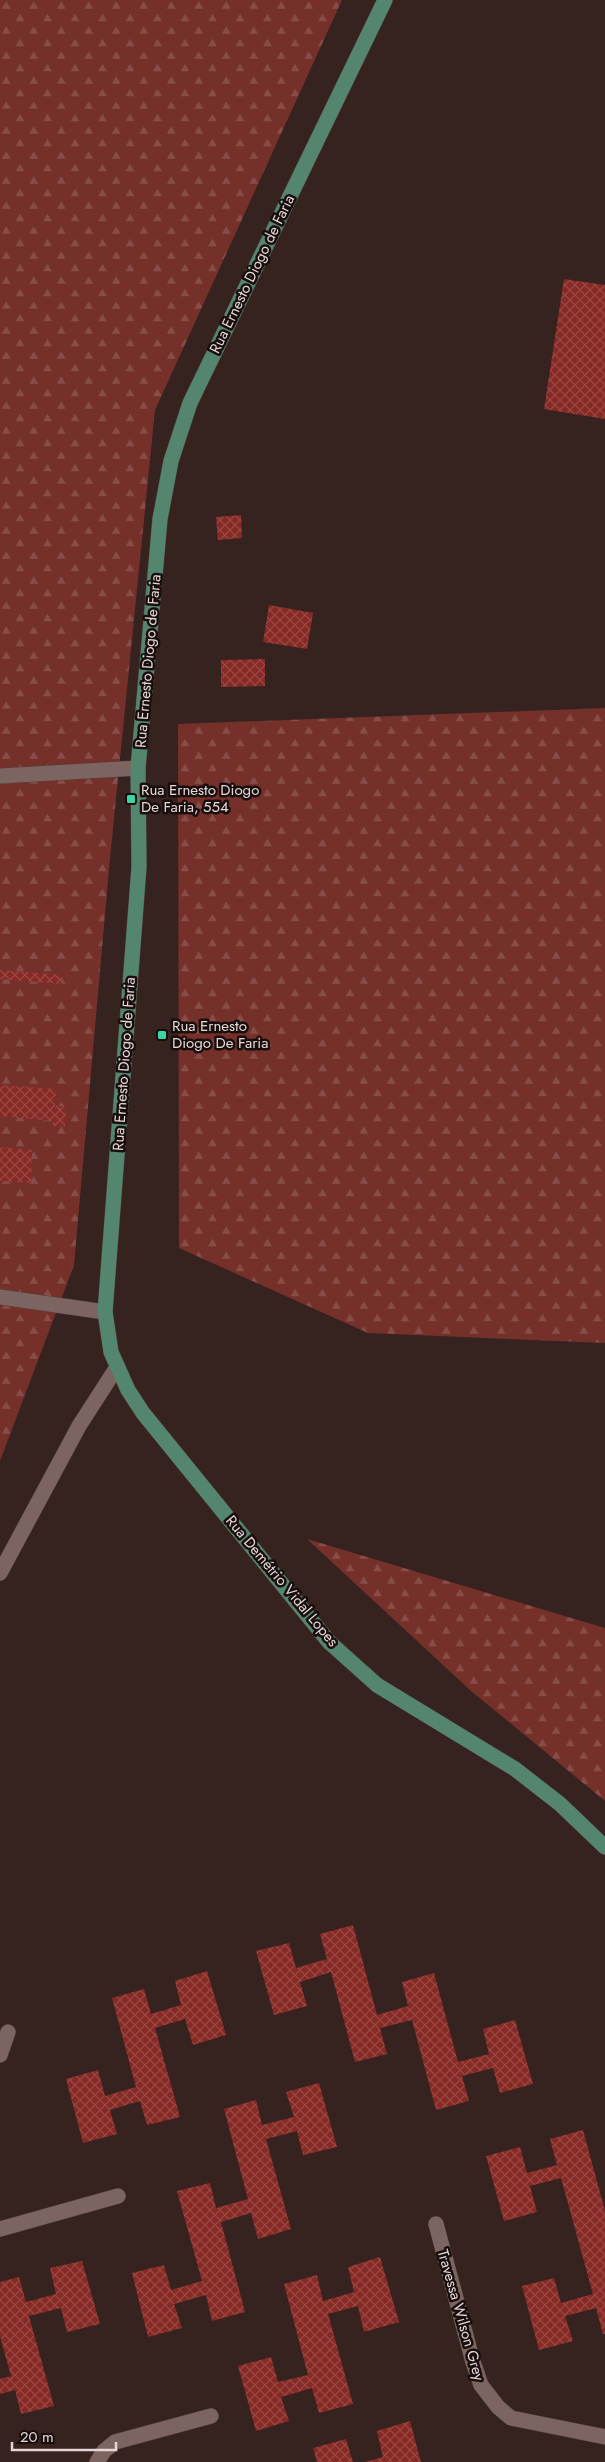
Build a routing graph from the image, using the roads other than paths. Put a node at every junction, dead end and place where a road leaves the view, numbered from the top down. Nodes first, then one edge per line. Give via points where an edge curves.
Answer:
1 (385, 0) edge
2 (138, 768) junction
3 (0, 776) edge
4 (0, 1297) edge
5 (105, 1312) junction
6 (117, 1367) junction
7 (0, 1573) edge
8 (605, 1847) edge
9 (8, 2032) dead end
10 (0, 2055) edge
11 (118, 2196) dead end
12 (436, 2224) dead end
13 (0, 2228) edge
14 (211, 2416) dead end
15 (605, 2437) edge
16 (97, 2462) edge

1 - 2 main road, Rua Ernesto Diogo de Faria via 190,402 170,461 160,519
2 - 3 street
2 - 5 main road, Rua Ernesto Diogo de Faria via 139,866
4 - 5 street
5 - 6 main road, Rua Ernesto Diogo de Faria via 110,1352
6 - 7 street via 79,1426
6 - 8 main road, Rua Demétrio Vidal Lopes via 143,1413 169,1447 329,1642 377,1685 515,1769 560,1804
9 - 10 street
11 - 13 street
12 - 15 street, Travessa Wilson Grey via 473,2362 481,2385 498,2407 511,2418
14 - 16 street via 115,2442

